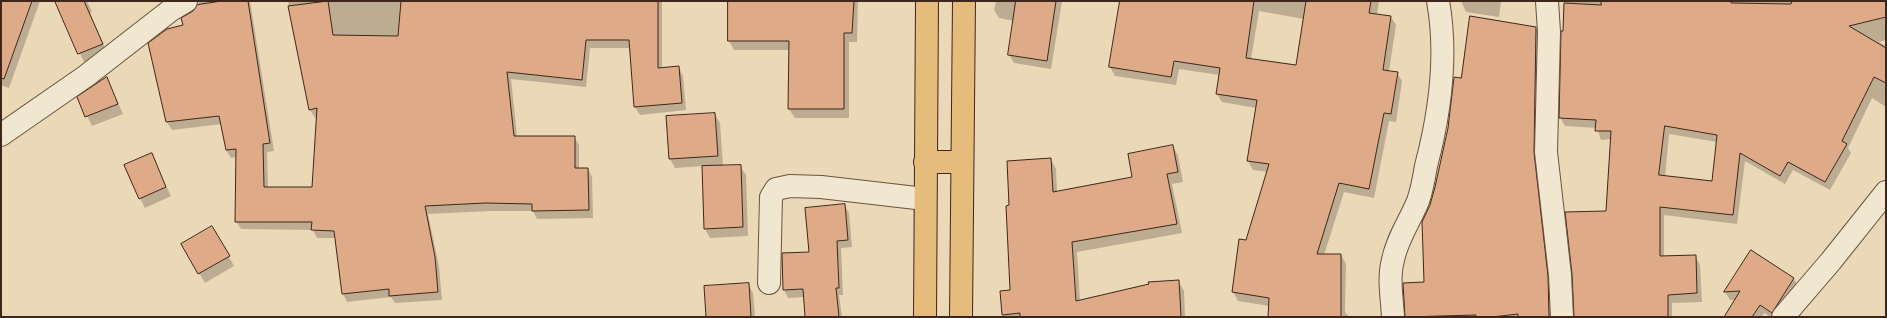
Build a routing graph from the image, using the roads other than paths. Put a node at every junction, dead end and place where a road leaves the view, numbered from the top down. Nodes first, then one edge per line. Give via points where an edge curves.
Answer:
1 (186, 1) edge
2 (927, 1) edge
3 (964, 1) edge
4 (1438, 1) edge
5 (1547, 1) edge
6 (1, 135) edge
7 (925, 162) junction
8 (962, 162) junction
9 (1886, 192) edge
10 (925, 199) junction
11 (769, 284) dead end
12 (925, 317) edge
13 (961, 317) edge
14 (1393, 317) edge
15 (1562, 317) edge
16 (1783, 317) edge

1 - 6 street via 86,76
2 - 7 highway
3 - 8 highway
4 - 14 street via 1443,61 1438,105 1418,201 1393,259 1390,278
5 - 15 street via 1549,32 1546,152 1560,275
7 - 8 highway
7 - 10 highway
8 - 13 highway
9 - 16 street
10 - 11 street via 790,186 776,190 771,197
10 - 12 highway

